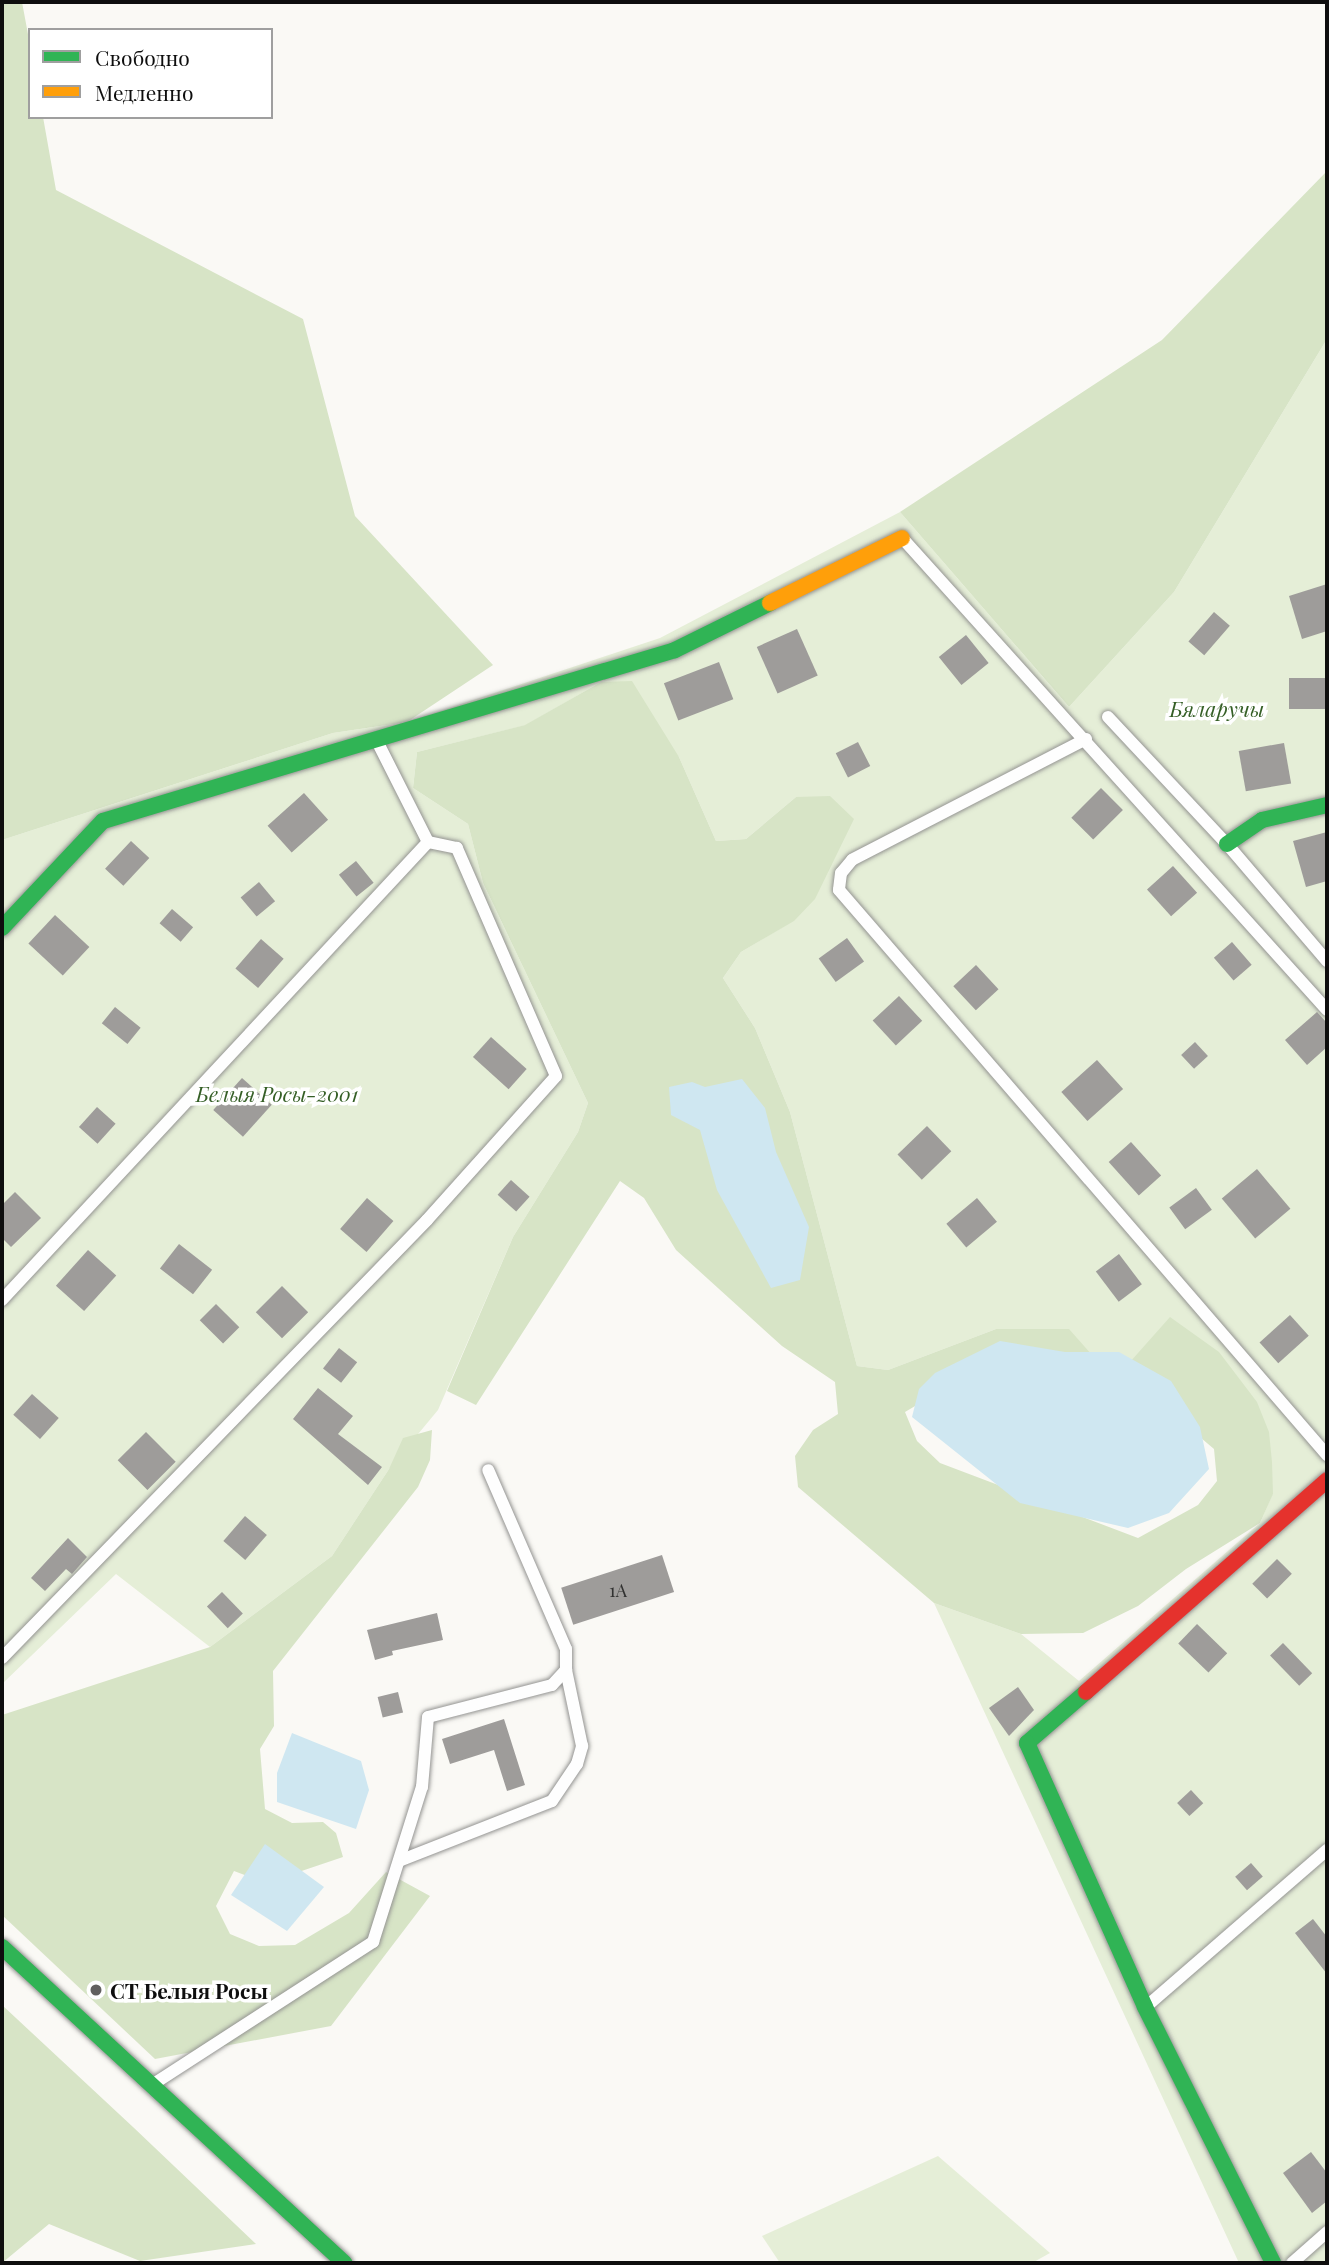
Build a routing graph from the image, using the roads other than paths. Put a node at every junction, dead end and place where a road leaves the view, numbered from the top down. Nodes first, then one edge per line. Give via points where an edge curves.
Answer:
1 (902, 538) joint
2 (1108, 717) dead end
3 (1086, 739) junction
4 (378, 742) junction
5 (1327, 805) edge
6 (428, 842) junction
7 (1227, 844) junction
8 (2, 928) edge
9 (1327, 961) edge
10 (1327, 1010) edge
11 (2, 1300) edge
12 (1327, 1455) edge
13 (488, 1470) dead end
14 (1327, 1480) edge
15 (2, 1658) edge
16 (566, 1670) junction
17 (1327, 1850) edge
18 (398, 1861) junction
19 (2, 1947) edge
20 (1145, 2007) junction
21 (152, 2085) junction
22 (1327, 2232) edge
23 (345, 2263) edge
24 (1273, 2263) edge
25 (1292, 2263) edge

1 - 3 lane
1 - 4 street via 675,650
2 - 7 lane
3 - 10 lane
3 - 12 lane via 852,860 841,873 839,890
4 - 6 lane
4 - 8 street via 103,821
5 - 7 street via 1262,820
6 - 11 lane
6 - 15 lane via 457,848 556,1076 427,1220
7 - 9 lane
13 - 16 lane via 566,1649
14 - 20 street via 1027,1743
16 - 18 lane via 552,1685 428,1717 422,1787
16 - 18 lane via 582,1746 577,1764 552,1801
17 - 20 lane
18 - 21 lane via 373,1942
19 - 21 street
20 - 24 street
21 - 23 street
22 - 25 lane

